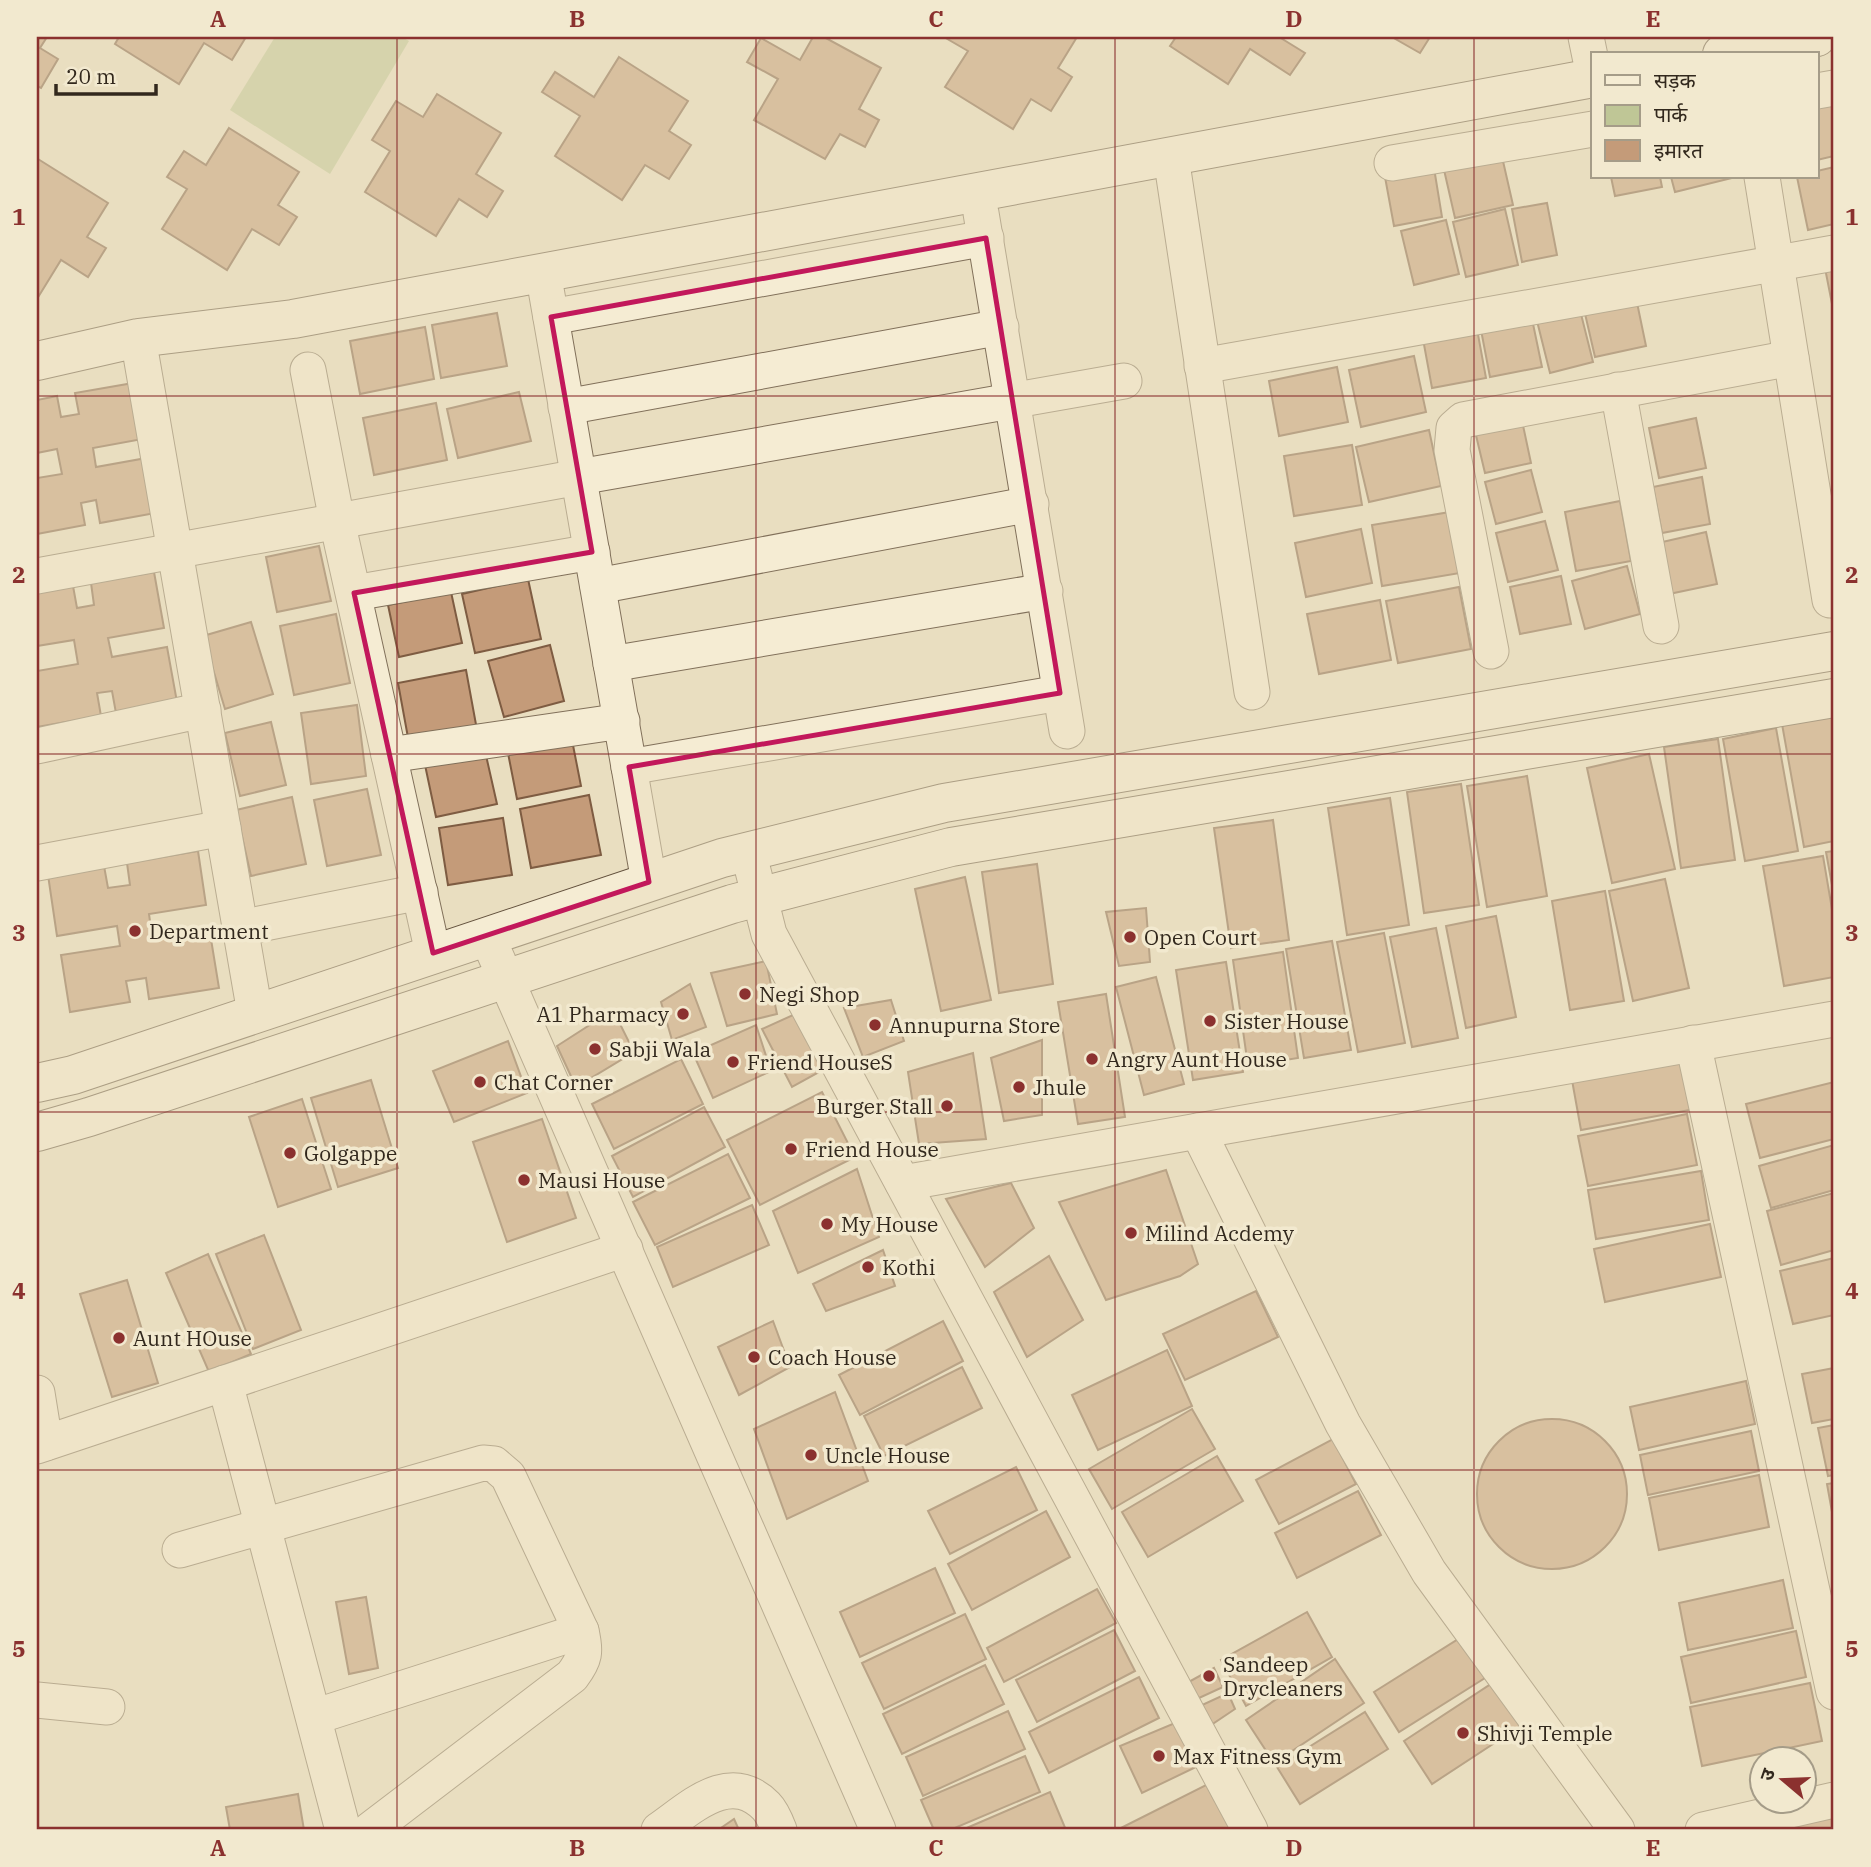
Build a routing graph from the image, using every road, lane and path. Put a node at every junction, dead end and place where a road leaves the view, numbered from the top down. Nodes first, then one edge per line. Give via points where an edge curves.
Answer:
1 (1586, 37) edge
2 (1817, 37) edge
3 (1740, 52) edge
4 (1591, 61) edge
5 (1591, 78) edge
6 (1591, 129) edge
7 (1171, 157) junction
8 (1392, 163) dead end
9 (1762, 178) edge
10 (1834, 253) edge
11 (1776, 264) junction
12 (543, 272) junction
13 (551, 317) junction
14 (1001, 327) junction
15 (138, 338) junction
16 (1791, 358) junction
17 (37, 361) edge
18 (1202, 366) junction
19 (308, 370) dead end
20 (1124, 381) dead end
21 (1618, 390) junction
22 (1013, 400) junction
23 (566, 407) junction
24 (1820, 446) edge
25 (579, 477) junction
26 (1031, 504) junction
27 (337, 521) junction
28 (175, 551) junction
29 (595, 569) junction
30 (37, 576) edge
31 (1045, 591) junction
32 (354, 593) junction
33 (1830, 600) dead end
34 (1661, 626) dead end
35 (1834, 651) edge
36 (1491, 652) dead end
37 (611, 664) junction
38 (1252, 692) dead end
39 (1060, 693) junction
40 (1834, 698) edge
41 (203, 710) junction
42 (622, 721) junction
43 (1067, 731) dead end
44 (37, 746) edge
45 (389, 755) junction
46 (629, 767) junction
47 (223, 828) junction
48 (748, 851) junction
49 (37, 863) edge
50 (649, 882) junction
51 (419, 892) junction
52 (760, 898) junction
53 (240, 928) junction
54 (487, 936) junction
55 (433, 953) junction
56 (506, 979) junction
57 (255, 1013) junction
58 (1834, 1018) edge
59 (1693, 1043) junction
60 (37, 1083) edge
61 (1198, 1131) junction
62 (37, 1132) edge
63 (903, 1183) junction
64 (625, 1249) junction
65 (225, 1383) junction
66 (37, 1393) edge
67 (41, 1444) edge
68 (264, 1528) junction
69 (180, 1550) dead end
70 (581, 1631) junction
71 (1834, 1692) edge
72 (37, 1700) edge
73 (107, 1707) dead end
74 (314, 1717) junction
75 (1834, 1800) edge
76 (343, 1830) edge
77 (370, 1830) edge
78 (659, 1830) edge
79 (779, 1830) edge
80 (878, 1830) edge
81 (1250, 1830) edge
82 (1617, 1830) edge
83 (1703, 1830) edge

1 - 4 street
2 - 3 street
5 - 7 street
6 - 8 street
7 - 12 street
7 - 18 street
9 - 11 street
10 - 11 street
11 - 16 street
11 - 18 street
12 - 13 street
12 - 15 street via 293,319
13 - 14 street via 983,225
13 - 23 street
14 - 22 street
14 - 23 street
15 - 17 street
15 - 28 street
16 - 21 street
16 - 24 street
18 - 38 street
19 - 27 street
20 - 22 street
21 - 34 street
21 - 36 street via 1463,420 1454,428 1452,450
22 - 25 street
22 - 26 street
23 - 25 street
24 - 33 street
25 - 27 street
25 - 29 street
26 - 29 street
26 - 31 street
27 - 28 street
27 - 32 street
28 - 30 street
28 - 41 street
29 - 32 street
29 - 37 street
31 - 37 street
31 - 39 street
32 - 45 street
35 - 48 street via 944,803
37 - 42 street
39 - 43 street
39 - 46 street
40 - 52 street via 951,847
41 - 44 street
41 - 47 street
42 - 45 street
42 - 46 street
45 - 51 street
46 - 50 street
47 - 49 street
47 - 53 street
48 - 50 street
48 - 52 street
50 - 54 street
51 - 53 street
51 - 55 street
52 - 56 street
52 - 63 street via 769,934
53 - 57 street
54 - 55 street
54 - 56 street
55 - 57 street
56 - 62 street
56 - 64 street
57 - 60 street
58 - 59 street
59 - 61 street
59 - 71 street
61 - 63 street
61 - 82 street via 1343,1424 1429,1572
63 - 81 street
64 - 65 street
64 - 80 street
65 - 67 street
65 - 68 street
66 - 67 street
68 - 69 street
68 - 70 street via 483,1463 494,1464 508,1476
68 - 74 street
70 - 74 street
70 - 77 street via 585,1650 572,1676
72 - 73 street
74 - 76 street
75 - 83 street
78 - 79 street via 711,1795 730,1789 749,1793 768,1807

